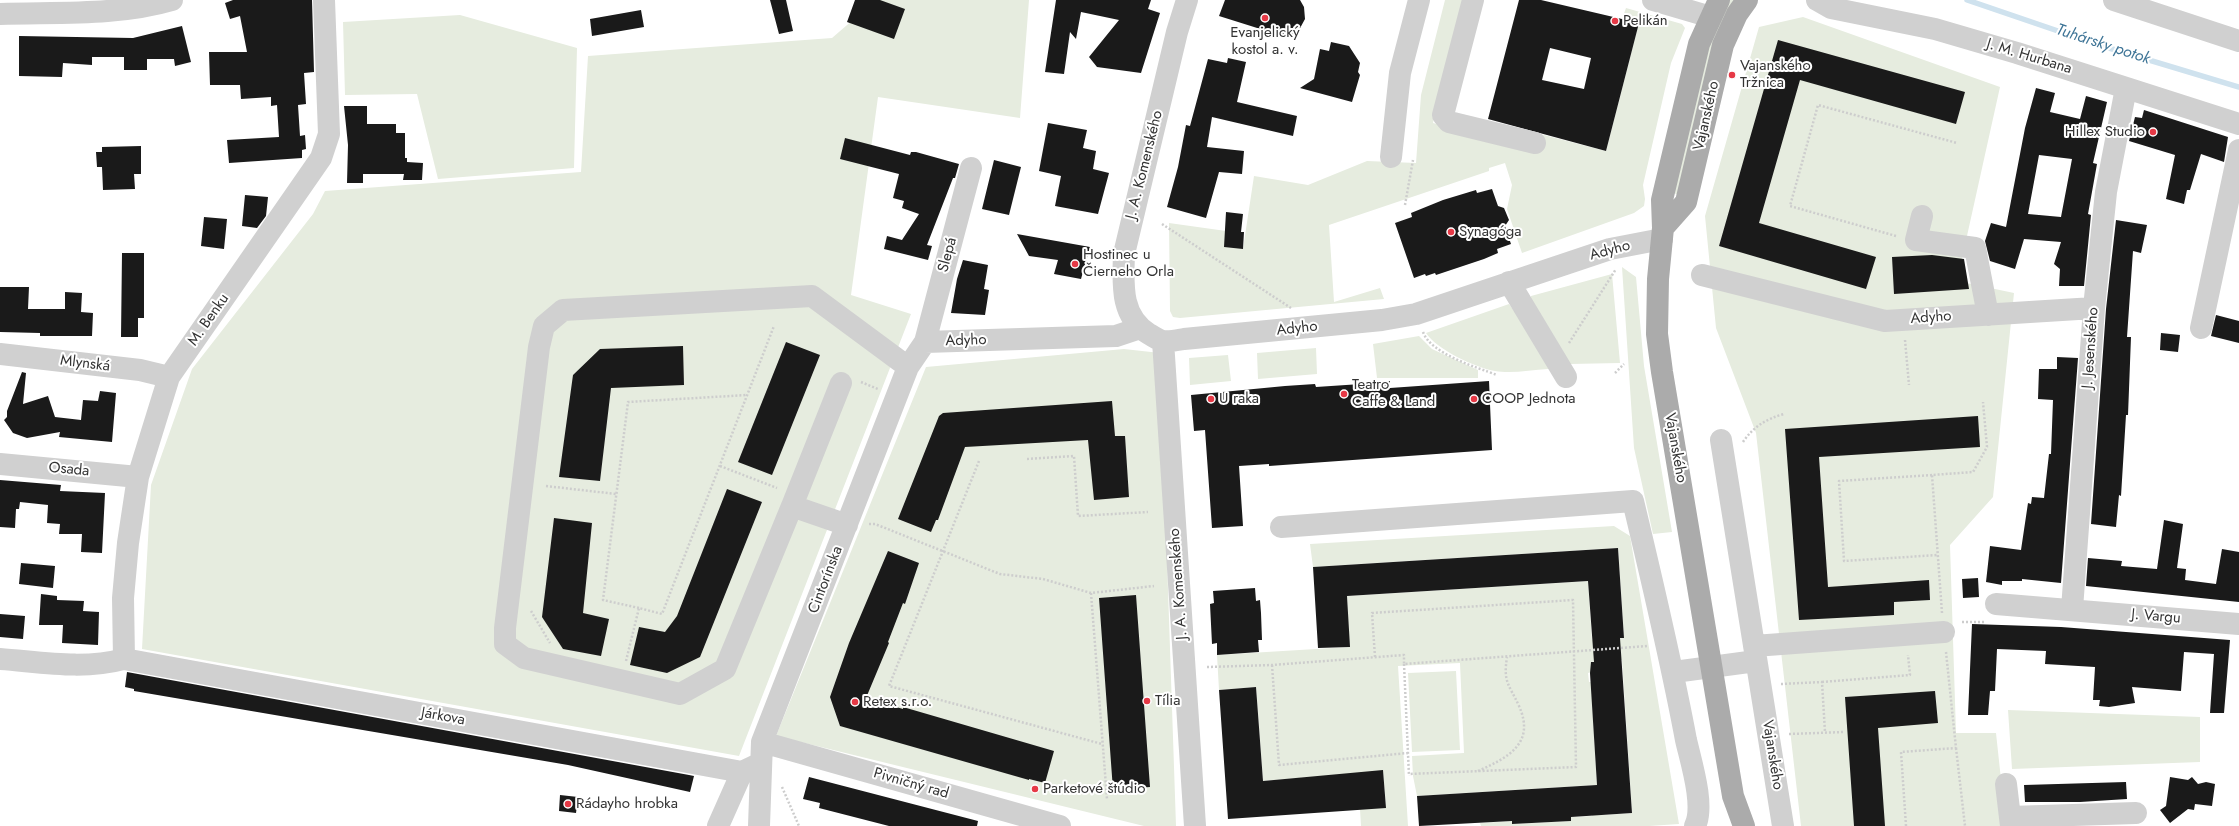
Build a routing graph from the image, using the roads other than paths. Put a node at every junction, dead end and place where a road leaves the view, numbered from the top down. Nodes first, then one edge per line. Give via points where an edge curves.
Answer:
1 (172, 0) edge
2 (324, 0) edge
3 (1187, 0) edge
4 (1419, 0) edge
5 (1473, 0) edge
6 (1653, 0) edge
7 (1747, 0) edge
8 (1817, 0) edge
9 (2114, 0) edge
10 (1715, 8) edge
11 (0, 14) edge
12 (2239, 41) edge
13 (2126, 88) junction
14 (2239, 124) edge
15 (1535, 143) dead end
16 (2239, 150) edge
17 (1391, 156) dead end
18 (971, 168) dead end
19 (1922, 216) dead end
20 (1662, 233) junction
21 (1702, 274) dead end
22 (1509, 282) junction
23 (2094, 308) junction
24 (1988, 315) junction
25 (1140, 328) junction
26 (2201, 328) dead end
27 (1163, 341) junction
28 (925, 342) junction
29 (0, 354) edge
30 (908, 367) junction
31 (1561, 369) road end
32 (169, 377) junction
33 (849, 382) road end
34 (1731, 443) road end
35 (0, 464) edge
36 (138, 477) junction
37 (788, 499) junction
38 (847, 525) junction
39 (1281, 527) dead end
40 (2072, 609) junction
41 (1992, 613) road end
42 (2239, 624) edge
43 (1951, 627) road end
44 (1755, 654) junction
45 (0, 659) edge
46 (124, 659) junction
47 (1712, 667) junction
48 (1674, 672) junction
49 (755, 759) junction
50 (2006, 784) dead end
51 (2136, 812) dead end
52 (2010, 821) edge
53 (718, 826) edge
54 (759, 826) edge
55 (1060, 826) edge
56 (1195, 826) edge
57 (1694, 826) edge
58 (1744, 826) edge
59 (1784, 826) edge

1 - 11 street via 154,6 104,11
2 - 32 street, M. Benku via 329,134 321,158
3 - 25 street, J. A. Komenského via 1177,32 1124,254 1123,290 1128,311
4 - 17 street via 1400,73
5 - 15 street via 1443,115 1449,122
6 - 10 street
7 - 20 main road, Vajanského via 1737,14 1723,45 1686,202
8 - 13 street, J. M. Hurbana via 1831,8 1942,31
9 - 12 street
10 - 20 main road, Vajanského via 1699,44 1675,141 1662,200
13 - 14 street, J. M. Hurbana
13 - 23 street, J. Jesenského via 2106,192
16 - 26 street
18 - 28 street, Slepá
19 - 24 street via 1916,240 1976,248
20 - 22 street, Adyho
20 - 47 main road, Vajanského via 1657,334
21 - 24 street, Adyho via 1885,321
22 - 27 street, Adyho via 1416,314 1382,320
22 - 31 street
23 - 24 street, Adyho
23 - 40 street, J. Jesenského
25 - 27 street
25 - 28 street, Adyho via 1116,336
27 - 56 street, J. A. Komenského
28 - 30 street, Cintorínska
29 - 32 street, Mlynská via 140,370
30 - 37 street via 812,296 563,310 544,326 539,347 505,644 524,658 680,694 725,669
30 - 38 street, Cintorínska
32 - 36 street, M. Benku
33 - 37 street
34 - 44 street, Vajanského
35 - 36 street, Osada
36 - 46 street, M. Benku via 123,598
37 - 38 street
38 - 49 street, Cintorínska
39 - 48 street via 1633,500
40 - 41 street, J. Vargu
40 - 42 street, J. Vargu
43 - 44 street
44 - 47 street
44 - 59 street, Vajanského
45 - 46 street via 81,665 105,664
46 - 49 street, Járkova
47 - 48 street
47 - 58 main road, Vajanského via 1733,796
48 - 57 street via 1697,791 1698,820
49 - 53 street
49 - 54 street, Cintorínska
49 - 55 street, Pivničný rad
50 - 52 street
51 - 52 street

